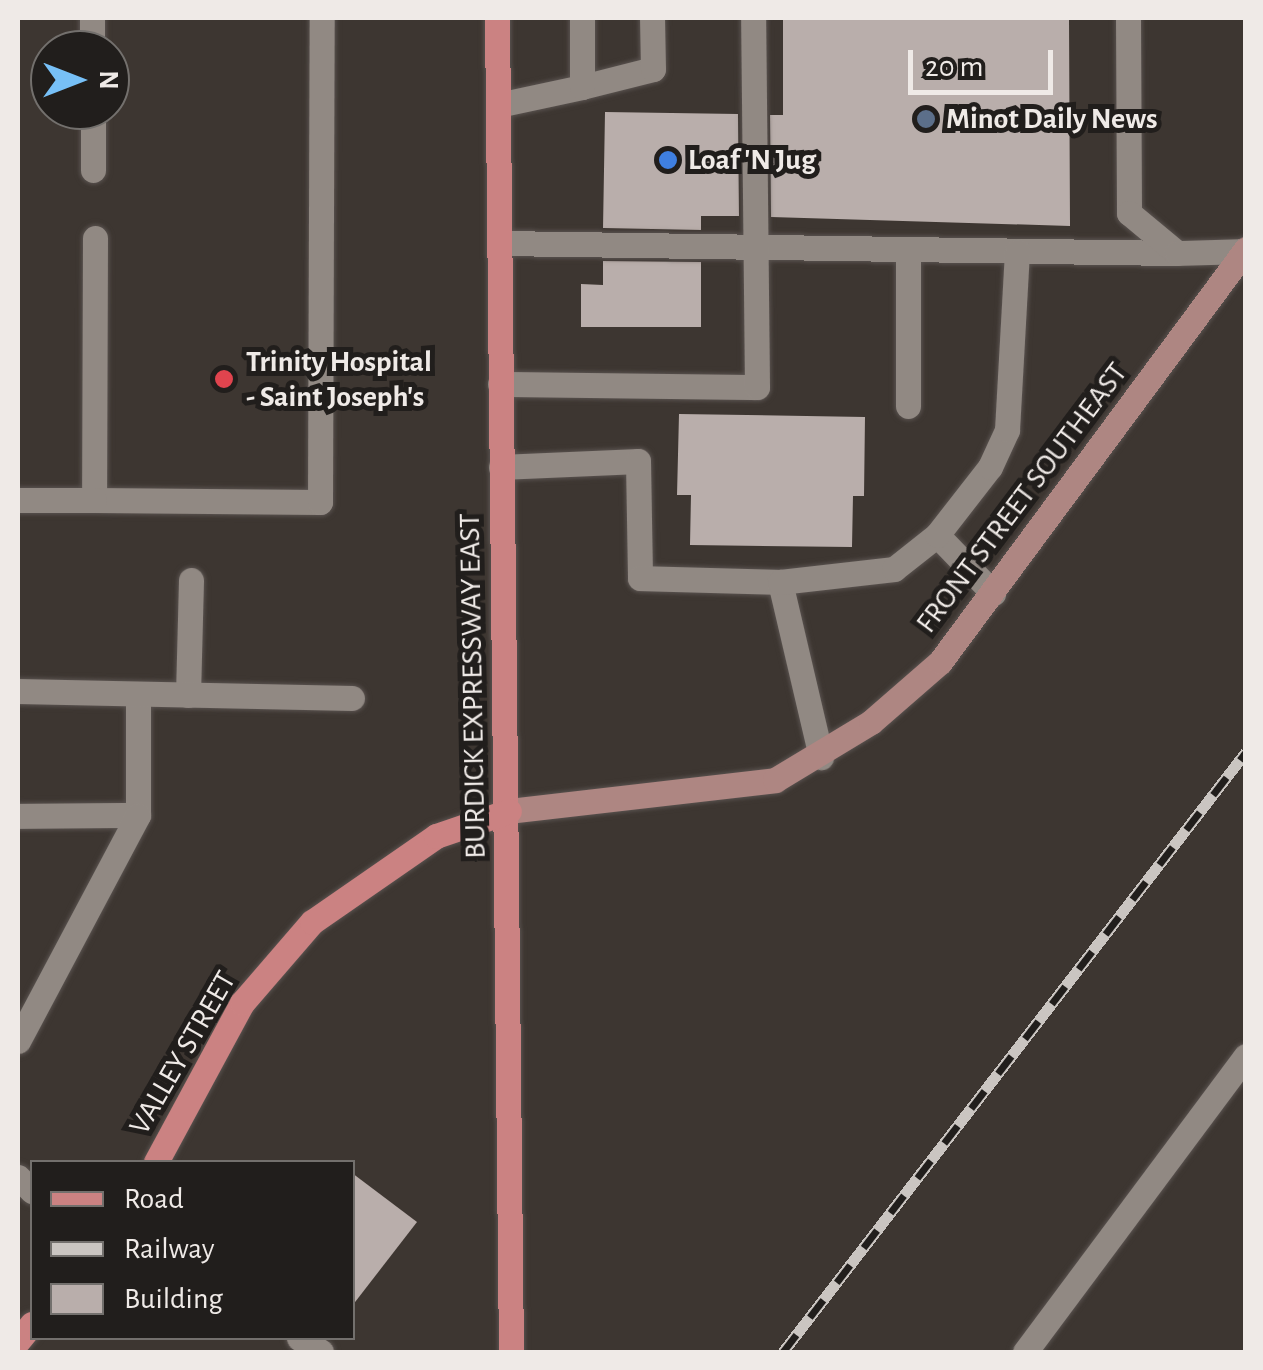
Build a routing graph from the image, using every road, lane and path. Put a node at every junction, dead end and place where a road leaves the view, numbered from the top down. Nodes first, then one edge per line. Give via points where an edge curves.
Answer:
1 (322, 18) edge
2 (497, 18) edge
3 (582, 18) edge
4 (652, 18) edge
5 (754, 18) edge
6 (1128, 18) edge
7 (582, 87) junction
8 (498, 105) junction
9 (92, 130) edge
10 (93, 170) dead end
11 (95, 238) dead end
12 (500, 243) junction
13 (755, 247) junction
14 (908, 249) junction
15 (1245, 250) edge
16 (1016, 251) junction
17 (1176, 254) junction
18 (500, 384) junction
19 (908, 406) dead end
20 (501, 467) junction
21 (18, 500) edge
22 (94, 500) junction
23 (936, 535) junction
24 (191, 580) dead end
25 (780, 582) junction
26 (992, 594) junction
27 (18, 692) edge
28 (138, 694) junction
29 (188, 695) junction
30 (352, 698) dead end
31 (821, 756) junction
32 (509, 810) junction
33 (138, 815) junction
34 (18, 816) edge
35 (18, 1042) edge
36 (1246, 1056) edge
37 (157, 1160) edge
38 (511, 1352) edge
39 (1025, 1352) edge

1 - 22 street via 320,502
2 - 8 main road, BURDICK EXPRESSWAY EAST
3 - 7 street
4 - 7 street via 653,69
5 - 13 street
6 - 17 street via 1129,213
7 - 8 street
8 - 12 main road, BURDICK EXPRESSWAY EAST
9 - 10 street
11 - 22 street
12 - 13 street
12 - 18 main road, BURDICK EXPRESSWAY EAST
13 - 14 street
13 - 18 street via 757,386
14 - 16 street
14 - 19 street
15 - 17 street
15 - 26 street, FRONT STREET SOUTHEAST
16 - 17 street
16 - 23 street via 1007,430 990,467
18 - 20 main road, BURDICK EXPRESSWAY EAST
20 - 25 street via 638,462 640,578
20 - 32 main road, BURDICK EXPRESSWAY EAST
21 - 22 street
23 - 25 street via 894,570
23 - 26 street
24 - 29 street
25 - 31 street
26 - 31 street, FRONT STREET SOUTHEAST via 940,662
27 - 28 street
28 - 29 street
28 - 33 street
29 - 30 street
31 - 32 street, FRONT STREET SOUTHEAST via 775,780 730,788
32 - 37 main road, VALLEY STREET via 462,823 420,845 312,922 242,1003
32 - 38 main road, BURDICK EXPRESSWAY EAST
33 - 34 street
33 - 35 street
36 - 39 street

